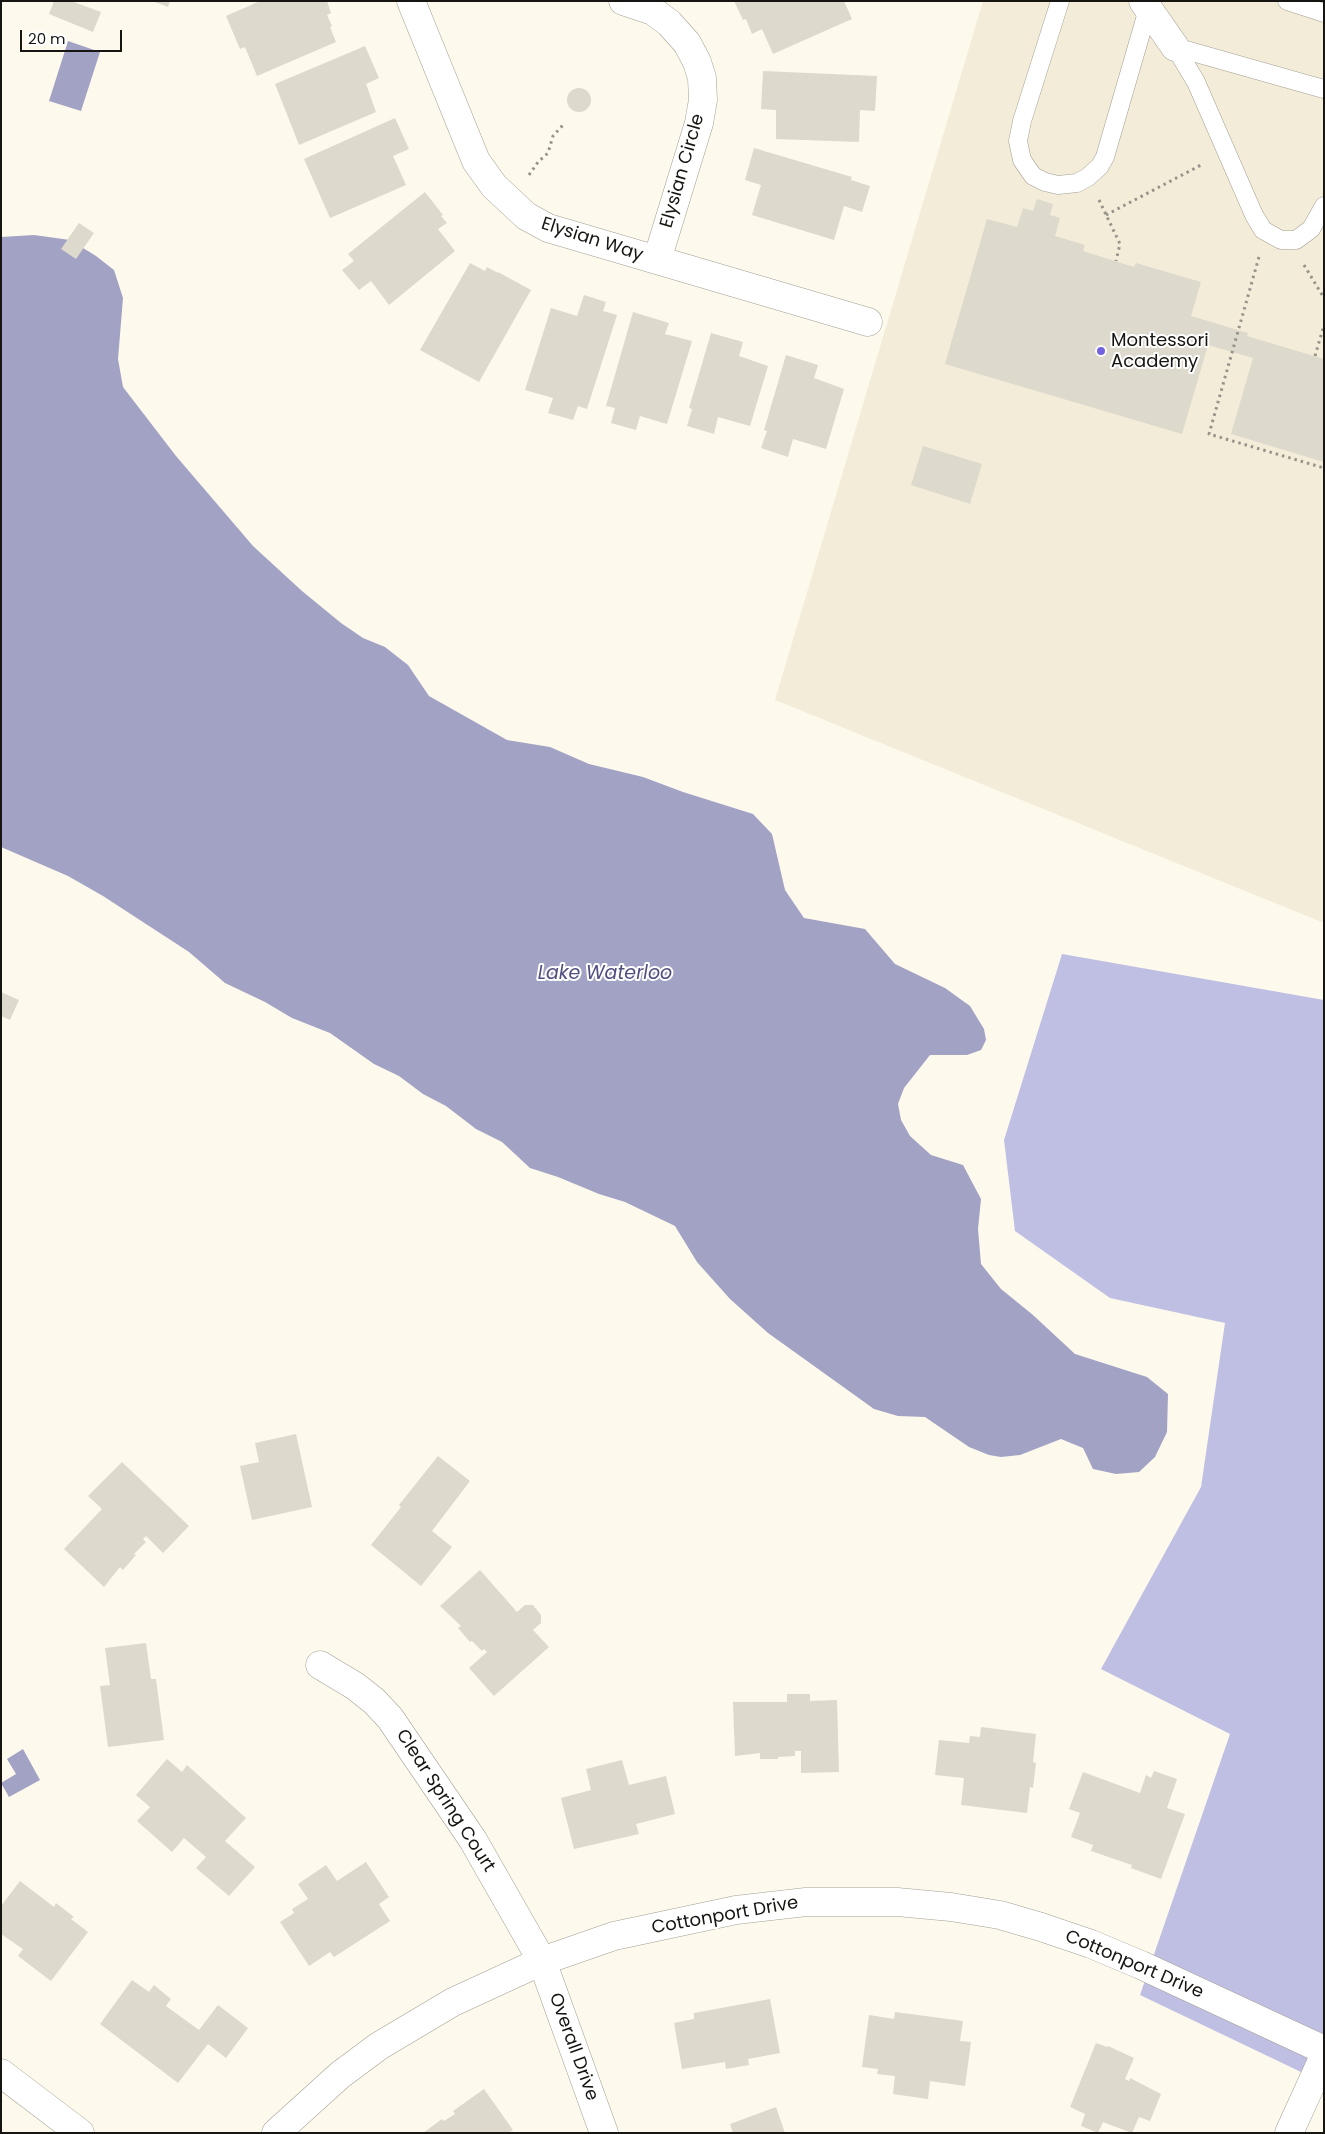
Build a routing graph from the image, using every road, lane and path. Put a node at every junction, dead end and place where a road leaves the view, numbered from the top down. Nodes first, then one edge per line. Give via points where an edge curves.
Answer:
1 (623, 1) edge
2 (1060, 1) edge
3 (1287, 1) edge
4 (412, 2) edge
5 (1146, 5) edge
6 (1324, 13) edge
7 (1175, 48) junction
8 (1324, 89) edge
9 (563, 125) dead end
10 (1226, 152) junction
11 (1088, 177) junction
12 (512, 205) junction
13 (1324, 206) edge
14 (1106, 215) junction
15 (1266, 232) junction
16 (1289, 241) junction
17 (657, 260) junction
18 (1116, 261) dead end
19 (1324, 298) edge
20 (868, 322) dead end
21 (1324, 326) edge
22 (1315, 356) dead end
23 (1324, 468) edge
24 (320, 1665) dead end
25 (542, 1961) junction
26 (1324, 2050) edge
27 (1324, 2056) edge
28 (1, 2073) edge
29 (80, 2133) edge
30 (276, 2133) edge
31 (604, 2133) edge
32 (1289, 2133) edge

1 - 17 street, Elysian Circle via 653,11 669,23 687,43 702,78 699,122
2 - 11 lane via 1018,141 1026,167 1033,176 1062,185
3 - 6 lane
4 - 12 street, Elysian Way via 472,152 485,176
5 - 7 street
5 - 11 lane via 1105,157
7 - 8 lane
7 - 10 lane via 1196,82
9 - 12 path via 553,136 548,152 533,169
10 - 14 path
10 - 15 lane via 1258,224
11 - 14 path
12 - 17 street, Elysian Way via 548,228
13 - 16 lane via 1308,232
14 - 18 path via 1120,244
15 - 16 lane
15 - 23 path via 1208,434
16 - 19 path
17 - 20 street, Elysian Way
21 - 22 path
24 - 25 street, Clear Spring Court via 374,1701 407,1740 473,1840
25 - 26 street, Cottonport Drive via 614,1936 736,1910 850,1901 951,1907 1000,1915 1091,1944
25 - 30 street, Cottonport Drive via 452,2002 378,2046 340,2075
25 - 31 street, Overall Drive
27 - 32 street
28 - 29 street

